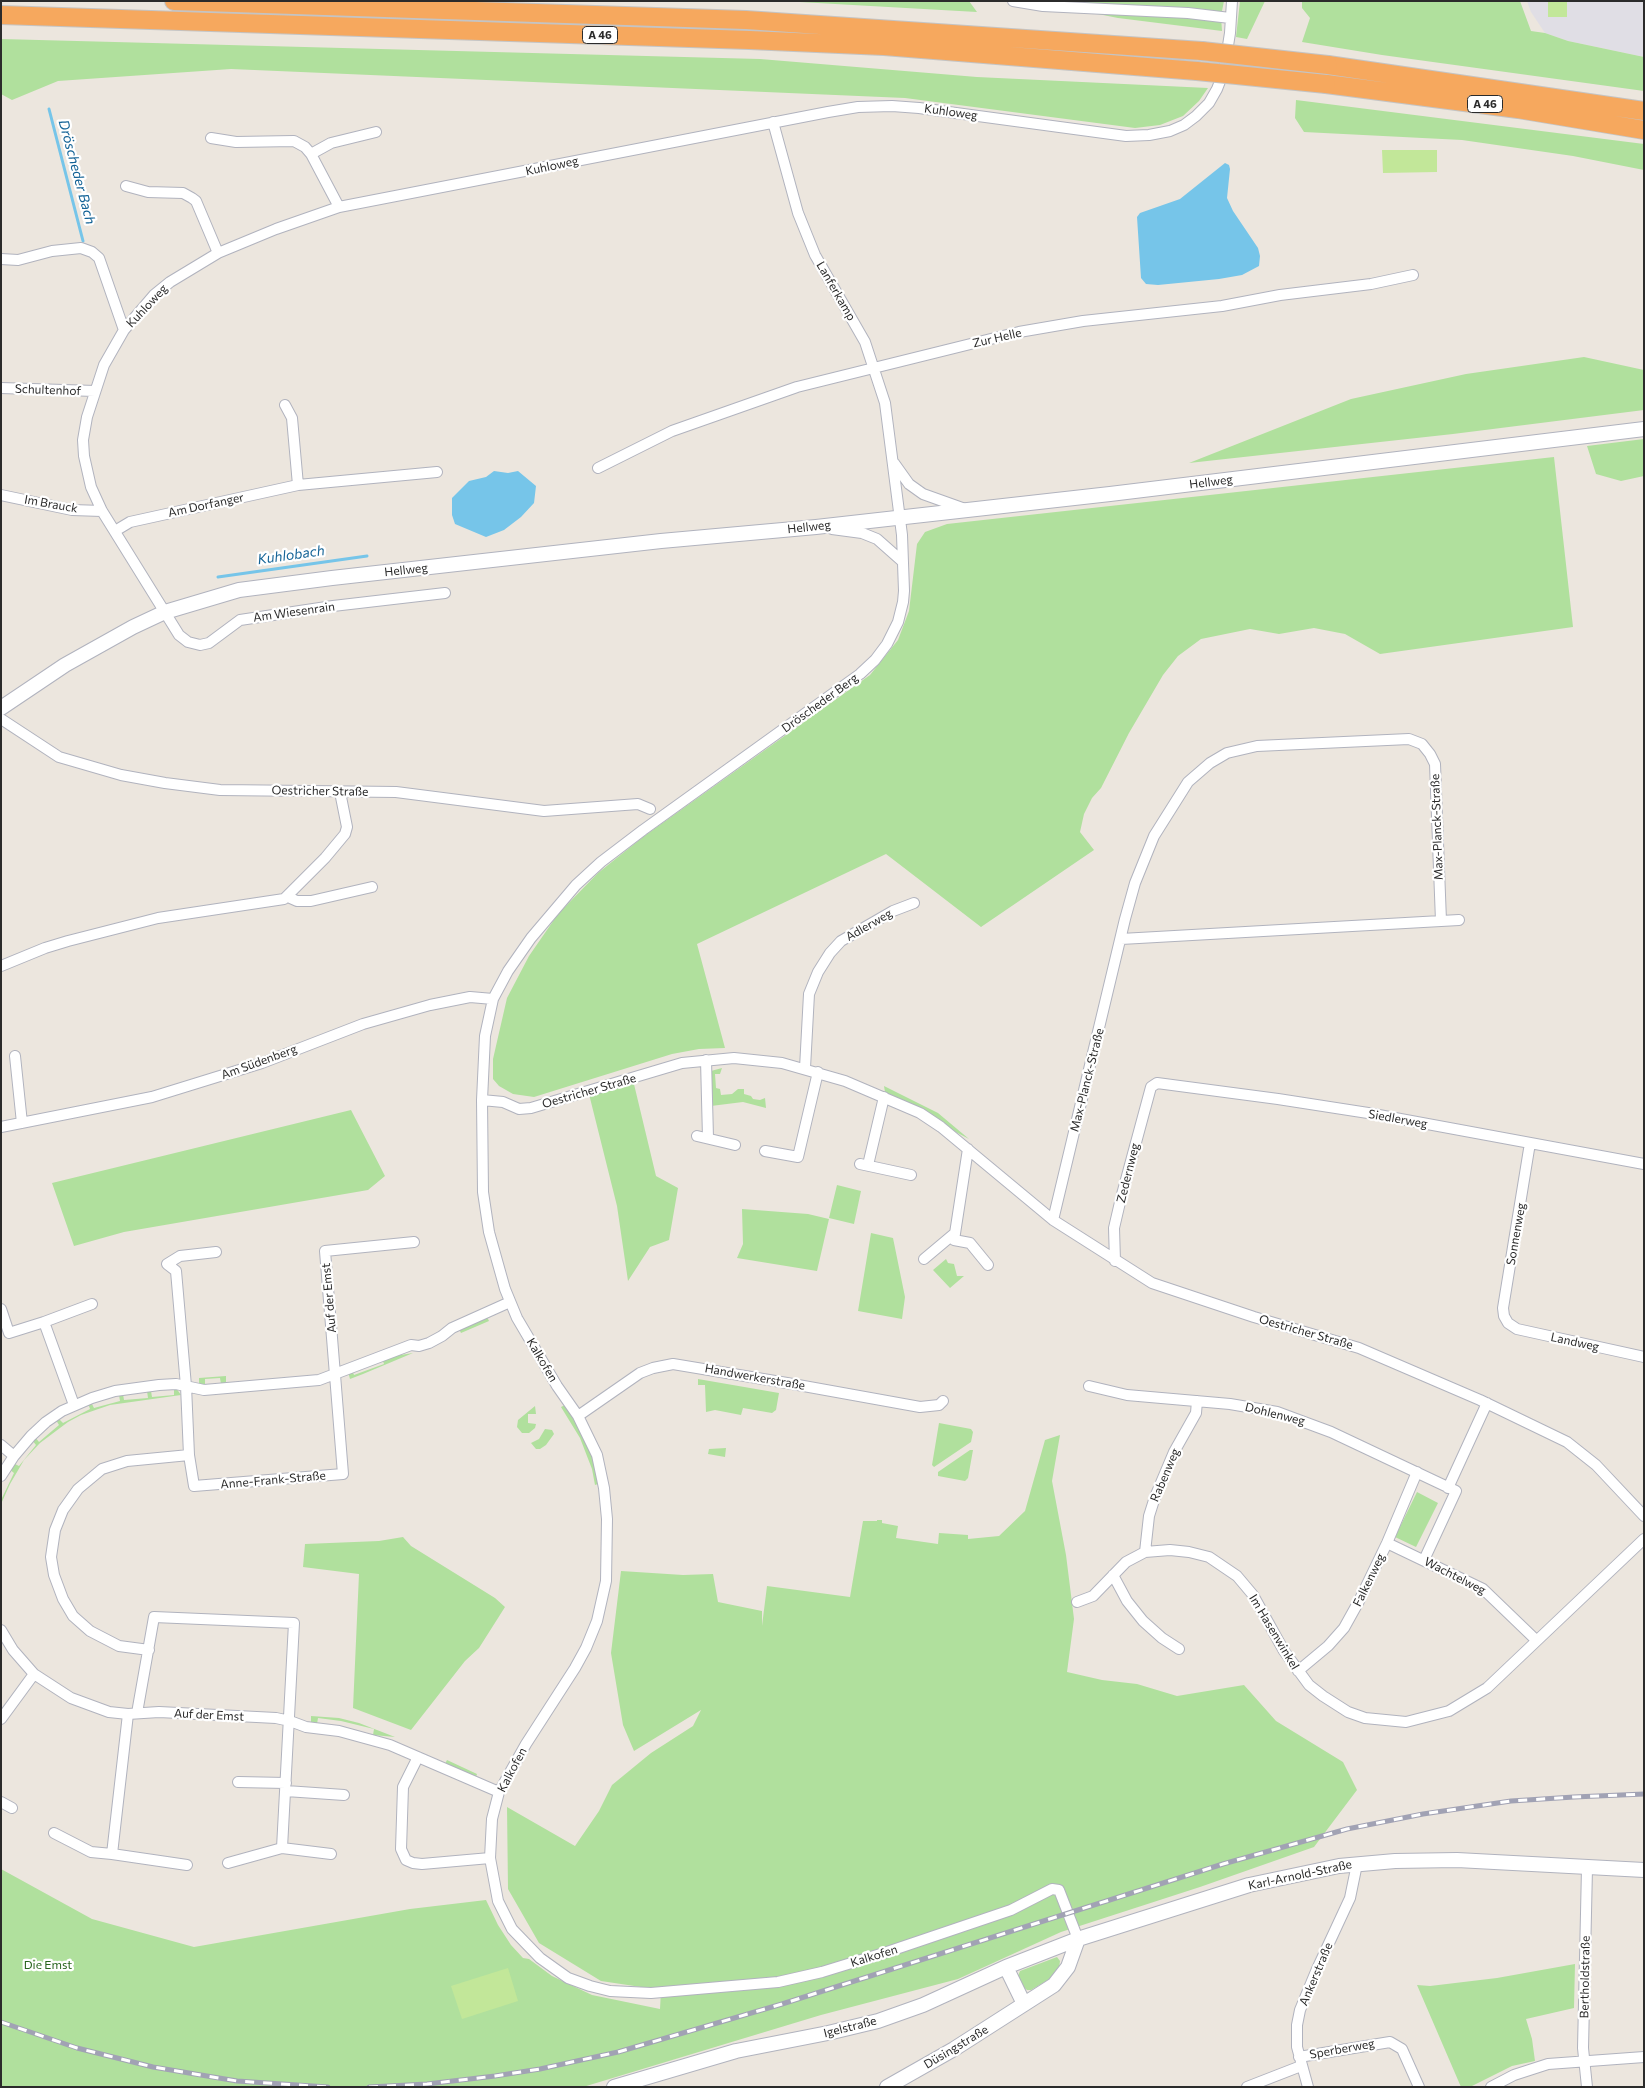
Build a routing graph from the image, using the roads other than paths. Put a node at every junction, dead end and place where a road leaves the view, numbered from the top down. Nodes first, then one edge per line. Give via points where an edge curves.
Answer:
1 (174, 1) edge
2 (1013, 1) edge
3 (1232, 1) edge
4 (1, 14) edge
5 (1230, 18) junction
6 (1644, 111) edge
7 (774, 122) junction
8 (1644, 130) edge
9 (376, 132) dead end
10 (211, 138) dead end
11 (311, 154) junction
12 (126, 186) dead end
13 (339, 207) junction
14 (218, 253) junction
15 (1, 259) edge
16 (1413, 275) dead end
17 (124, 330) junction
18 (874, 368) junction
19 (1, 388) edge
20 (95, 391) junction
21 (285, 405) dead end
22 (1644, 429) edge
23 (893, 462) junction
24 (598, 468) dead end
25 (437, 472) dead end
26 (298, 485) junction
27 (1, 495) edge
28 (966, 509) junction
29 (102, 511) junction
30 (900, 517) junction
31 (816, 527) junction
32 (115, 531) junction
33 (904, 562) junction
34 (445, 593) dead end
35 (165, 612) junction
36 (1, 708) edge
37 (1, 720) edge
38 (340, 792) junction
39 (650, 809) dead end
40 (372, 887) dead end
41 (288, 897) junction
42 (914, 903) dead end
43 (1460, 920) dead end
44 (1441, 921) junction
45 (1121, 939) junction
46 (1, 966) edge
47 (493, 999) junction
48 (15, 1056) dead end
49 (706, 1060) junction
50 (804, 1068) junction
51 (818, 1072) junction
52 (1151, 1087) joint
53 (884, 1097) junction
54 (482, 1100) junction
55 (22, 1123) junction
56 (1, 1127) edge
57 (1530, 1143) junction
58 (735, 1145) dead end
59 (968, 1149) junction
60 (766, 1151) dead end
61 (1644, 1164) edge
62 (911, 1175) dead end
63 (1053, 1220) junction
64 (955, 1233) junction
65 (414, 1242) dead end
66 (216, 1252) dead end
67 (924, 1259) dead end
68 (1115, 1261) junction
69 (988, 1266) dead end
70 (510, 1302) junction
71 (92, 1304) dead end
72 (1, 1309) edge
73 (44, 1322) junction
74 (1508, 1323) joint
75 (1644, 1357) edge
76 (335, 1374) junction
77 (186, 1386) junction
78 (1089, 1386) dead end
79 (943, 1401) dead end
80 (1197, 1401) junction
81 (1488, 1403) junction
82 (74, 1405) junction
83 (578, 1416) junction
84 (1, 1445) edge
85 (189, 1455) junction
86 (14, 1456) junction
87 (1417, 1472) junction
88 (1, 1476) edge
89 (1448, 1488) junction
90 (1644, 1516) edge
91 (1644, 1539) edge
92 (1387, 1543) junction
93 (1145, 1552) junction
94 (1424, 1560) junction
95 (1113, 1575) junction
96 (1077, 1602) dead end
97 (1, 1630) edge
98 (1536, 1640) junction
99 (1179, 1649) dead end
100 (149, 1650) junction
101 (1298, 1672) junction
102 (34, 1674) junction
103 (133, 1714) junction
104 (1, 1719) edge
105 (290, 1721) junction
106 (418, 1758) junction
107 (238, 1782) dead end
108 (286, 1787) junction
109 (499, 1792) junction
110 (344, 1794) dead end
111 (1, 1802) edge
112 (12, 1808) dead end
113 (54, 1833) dead end
114 (282, 1848) junction
115 (112, 1854) junction
116 (331, 1854) dead end
117 (490, 1858) junction
118 (228, 1863) dead end
119 (1357, 1864) junction
120 (187, 1865) dead end
121 (1587, 1868) junction
122 (1644, 1870) edge
123 (1078, 1939) junction
124 (1006, 1967) junction
125 (1024, 2004) junction
126 (1644, 2057) edge
127 (1300, 2062) junction
128 (1584, 2062) junction
129 (902, 2083) edge
130 (614, 2087) edge
131 (887, 2087) edge
132 (1247, 2087) edge
133 (1308, 2087) edge
134 (1419, 2087) edge
135 (1491, 2087) edge
136 (1587, 2087) edge

1 - 6 highway, A 46, bridge via 746,20 1202,51 1328,65
2 - 5 street via 1043,6
3 - 5 street, Kuhloweg
4 - 8 highway, A 46, bridge via 855,45 1326,84 1518,109
5 - 7 street, Kuhloweg via 1224,71 1217,89 1196,116 1170,131 1126,136 892,106 858,107
7 - 13 street, Kuhloweg
7 - 18 street, Lanferkamp via 798,213 815,255 865,342
9 - 11 street via 331,143
10 - 11 street via 236,142 294,140
11 - 13 street
12 - 14 street via 148,192 183,193 192,198
13 - 14 street, Kuhloweg
14 - 17 street, Kuhloweg via 154,295
15 - 17 street via 18,260 36,254 81,248 92,252 99,258
16 - 18 street, Zur Helle via 1222,306 1084,321 1019,332
17 - 20 street, Kuhloweg via 104,365
18 - 23 street, Lanferkamp via 885,403
18 - 24 street, Zur Helle via 797,387 672,430
19 - 20 street, Schultenhof
20 - 29 street, Kuhloweg via 82,440 87,474
21 - 26 street via 292,418
22 - 28 street, Hellweg
23 - 28 street, Lanferkamp via 909,484 923,494
23 - 30 street, Lanferkamp
25 - 26 street, Am Dorfanger
26 - 32 street, Am Dorfanger via 130,522
27 - 29 street, Im Brauck via 72,510
28 - 30 street, Hellweg
29 - 32 street, Kuhloweg
30 - 31 street, Hellweg
30 - 33 street, Dröscheder Berg
31 - 33 street via 862,533 876,539
31 - 35 street, Hellweg via 652,542 275,585 239,590
32 - 35 street, Kuhloweg
33 - 47 street, Dröscheder Berg via 904,591 898,622 875,660 849,683 601,862 576,885 531,938
34 - 35 street, Am Wiesenrain via 240,620 209,644 200,645 179,635
35 - 36 street, Hellweg via 95,647
37 - 38 street, Oestricher Straße via 59,756 121,775 220,790
38 - 39 street, Oestricher Straße via 396,792 544,812 638,804
38 - 41 street via 347,828 345,834
40 - 41 street via 311,901
41 - 46 street via 275,902 158,918 97,932
42 - 50 street, Adlerweg via 893,911 841,941 830,953 809,994
43 - 44 street
44 - 45 street
44 - 45 street, Max-Planck-Straße via 1435,764 1422,744 1409,739 1258,746 1234,750 1210,763 1188,782 1142,861
45 - 63 street, Max-Planck-Straße
47 - 54 street via 485,1036
47 - 55 street, Am Südenberg via 470,997 430,1005 345,1030 195,1085
48 - 55 street
49 - 50 street, Oestricher Straße via 754,1059
49 - 54 street, Oestricher Straße via 531,1108 519,1109 503,1102
49 - 58 street via 702,1137
50 - 51 street, Oestricher Straße
51 - 53 street, Oestricher Straße
51 - 60 street via 798,1157
52 - 57 street, Siedlerweg via 1157,1084 1278,1099
52 - 68 street, Zedernweg via 1114,1228
53 - 59 street, Oestricher Straße via 920,1113
53 - 62 street via 864,1164
54 - 70 street, Kalkofen via 486,1219
55 - 56 street, Am Südenberg
57 - 61 street, Siedlerweg
57 - 74 street, Sonnenweg via 1503,1308
59 - 63 street, Oestricher Straße
59 - 64 street
63 - 68 street, Oestricher Straße
64 - 67 street
64 - 69 street via 954,1240 970,1243
65 - 76 street, Auf der Emst via 324,1251
66 - 77 street via 180,1256 167,1264 176,1271
68 - 81 street, Oestricher Straße via 1158,1286 1359,1348
70 - 76 street via 452,1328 429,1343 411,1344
70 - 83 street, Kalkofen via 531,1343
71 - 73 street
72 - 73 street via 9,1333
73 - 82 street
74 - 75 street, Landweg via 1517,1329
76 - 77 street via 319,1380 257,1386 204,1390
76 - 85 street, Anne-Frank-Straße via 343,1474 194,1486
77 - 82 street via 159,1385 115,1391
77 - 85 street, Anne-Frank-Straße
78 - 80 street, Dohlenweg via 1127,1395
79 - 83 street, Handwerkerstraße via 939,1405 920,1408 673,1364 640,1373
80 - 87 street, Dohlenweg via 1253,1407 1304,1421
80 - 93 street, Rabenweg via 1196,1414 1154,1497
81 - 89 street
81 - 90 street, Oestricher Straße via 1567,1442 1596,1465
82 - 86 street via 46,1422
83 - 109 street, Kalkofen via 597,1455 604,1488 606,1581 586,1648
84 - 86 street
85 - 100 street via 127,1461 102,1469 78,1489 63,1510 55,1530 51,1557 54,1575 74,1616 90,1631 119,1646
86 - 88 street
87 - 89 street, Dohlenweg
87 - 92 street, Falkenweg
89 - 94 street via 1456,1491
91 - 98 street, Im Hasenwinkel
92 - 94 street, Wachtelweg
92 - 101 street, Falkenweg via 1344,1628
93 - 95 street, Im Hasenwinkel via 1126,1562
93 - 101 street, Im Hasenwinkel via 1189,1552 1209,1557 1231,1571 1253,1595
94 - 98 street, Wachtelweg via 1483,1589
95 - 96 street, Im Hasenwinkel via 1093,1596
95 - 99 street via 1139,1616
97 - 102 street, Auf der Emst
98 - 101 street, Im Hasenwinkel via 1487,1688 1468,1700 1448,1711 1406,1722 1365,1718 1348,1712 1323,1696
100 - 103 street
100 - 105 street via 154,1617 294,1623
102 - 103 street, Auf der Emst via 71,1698 109,1712
102 - 104 street
103 - 105 street, Auf der Emst via 159,1712
103 - 115 street
105 - 106 street, Auf der Emst via 390,1745
105 - 108 street
106 - 109 street, Auf der Emst
106 - 117 street via 403,1787 401,1849 406,1860 422,1864
107 - 108 street
108 - 110 street
108 - 114 street
109 - 117 street, Kalkofen via 492,1819
111 - 112 street
113 - 115 street via 91,1852
114 - 116 street
114 - 118 street
115 - 120 street
117 - 123 street, Kalkofen via 498,1901 508,1922 540,1958 568,1978 590,1986 630,1993 778,1982 822,1972 1010,1910 1052,1889 1059,1890
119 - 121 street, Karl-Arnold-Straße via 1457,1860
119 - 123 street, Karl-Arnold-Straße via 1249,1885
119 - 127 street, Ankerstraße via 1350,1898 1300,2010 1297,2026
121 - 122 street, Karl-Arnold-Straße
121 - 128 street, Bertholdstraße
123 - 124 street, Igelstraße
123 - 125 street, Düsingstraße via 1068,1967 1054,1984
124 - 125 street
124 - 130 street, Igelstraße via 923,2005 878,2021 736,2051
125 - 129 street, Düsingstraße
126 - 128 street
127 - 132 street, Sperberweg
127 - 133 street, Ankerstraße
127 - 134 street, Sperberweg via 1390,2042 1402,2049
128 - 135 street via 1548,2064 1514,2075
128 - 136 street, Bertholdstraße
129 - 131 street, Düsingstraße

